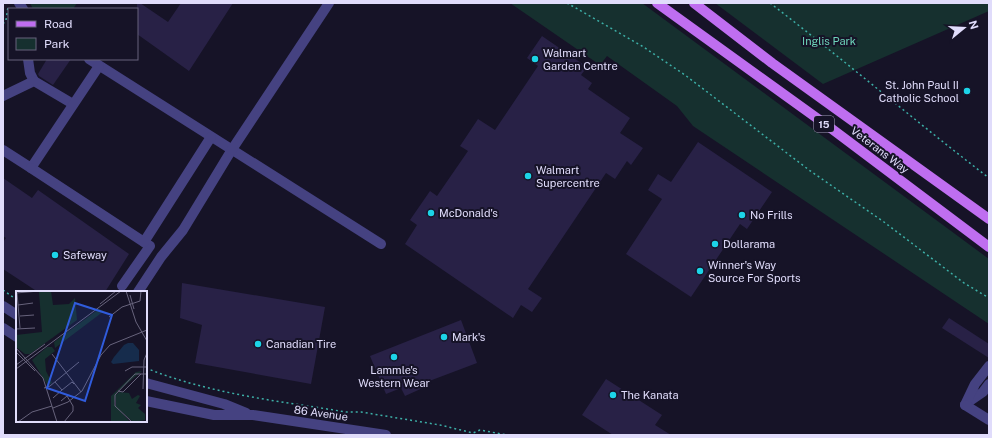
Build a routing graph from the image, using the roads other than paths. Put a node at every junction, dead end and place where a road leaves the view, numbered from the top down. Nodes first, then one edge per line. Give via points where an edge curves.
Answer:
1 (328, 3) edge
2 (657, 3) edge
3 (694, 3) edge
4 (28, 60) edge
5 (90, 60) edge
6 (99, 66) junction
7 (34, 80) junction
8 (3, 96) edge
9 (73, 104) junction
10 (211, 136) junction
11 (3, 150) edge
12 (231, 151) junction
13 (31, 168) junction
14 (989, 219) edge
15 (147, 244) junction
16 (381, 244) dead end
17 (988, 247) edge
18 (161, 257) junction
19 (122, 286) dead end
20 (139, 291) edge
21 (3, 306) edge
22 (16, 314) edge
23 (3, 328) edge
24 (16, 336) edge
25 (989, 366) edge
26 (147, 383) edge
27 (989, 384) edge
28 (147, 401) edge
29 (965, 405) junction
30 (253, 416) junction
31 (989, 420) edge
32 (386, 435) edge

1 - 12 street
2 - 17 main road, Veterans Way / 15 via 832,129
3 - 14 main road, Veterans Way / 15 via 772,63
4 - 7 street
5 - 6 street
6 - 9 street
6 - 10 street via 122,78
7 - 8 street
7 - 9 street
9 - 13 street
10 - 12 street
10 - 15 street
11 - 13 street
12 - 16 street
12 - 18 street via 182,230
13 - 15 street
15 - 18 street
15 - 19 street
18 - 20 street
21 - 22 street
23 - 24 street
25 - 29 street via 975,384
26 - 30 street, 86 Avenue via 224,404
27 - 29 street via 983,392
28 - 30 street, 86 Avenue via 214,415
29 - 31 street
30 - 32 street, 86 Avenue

